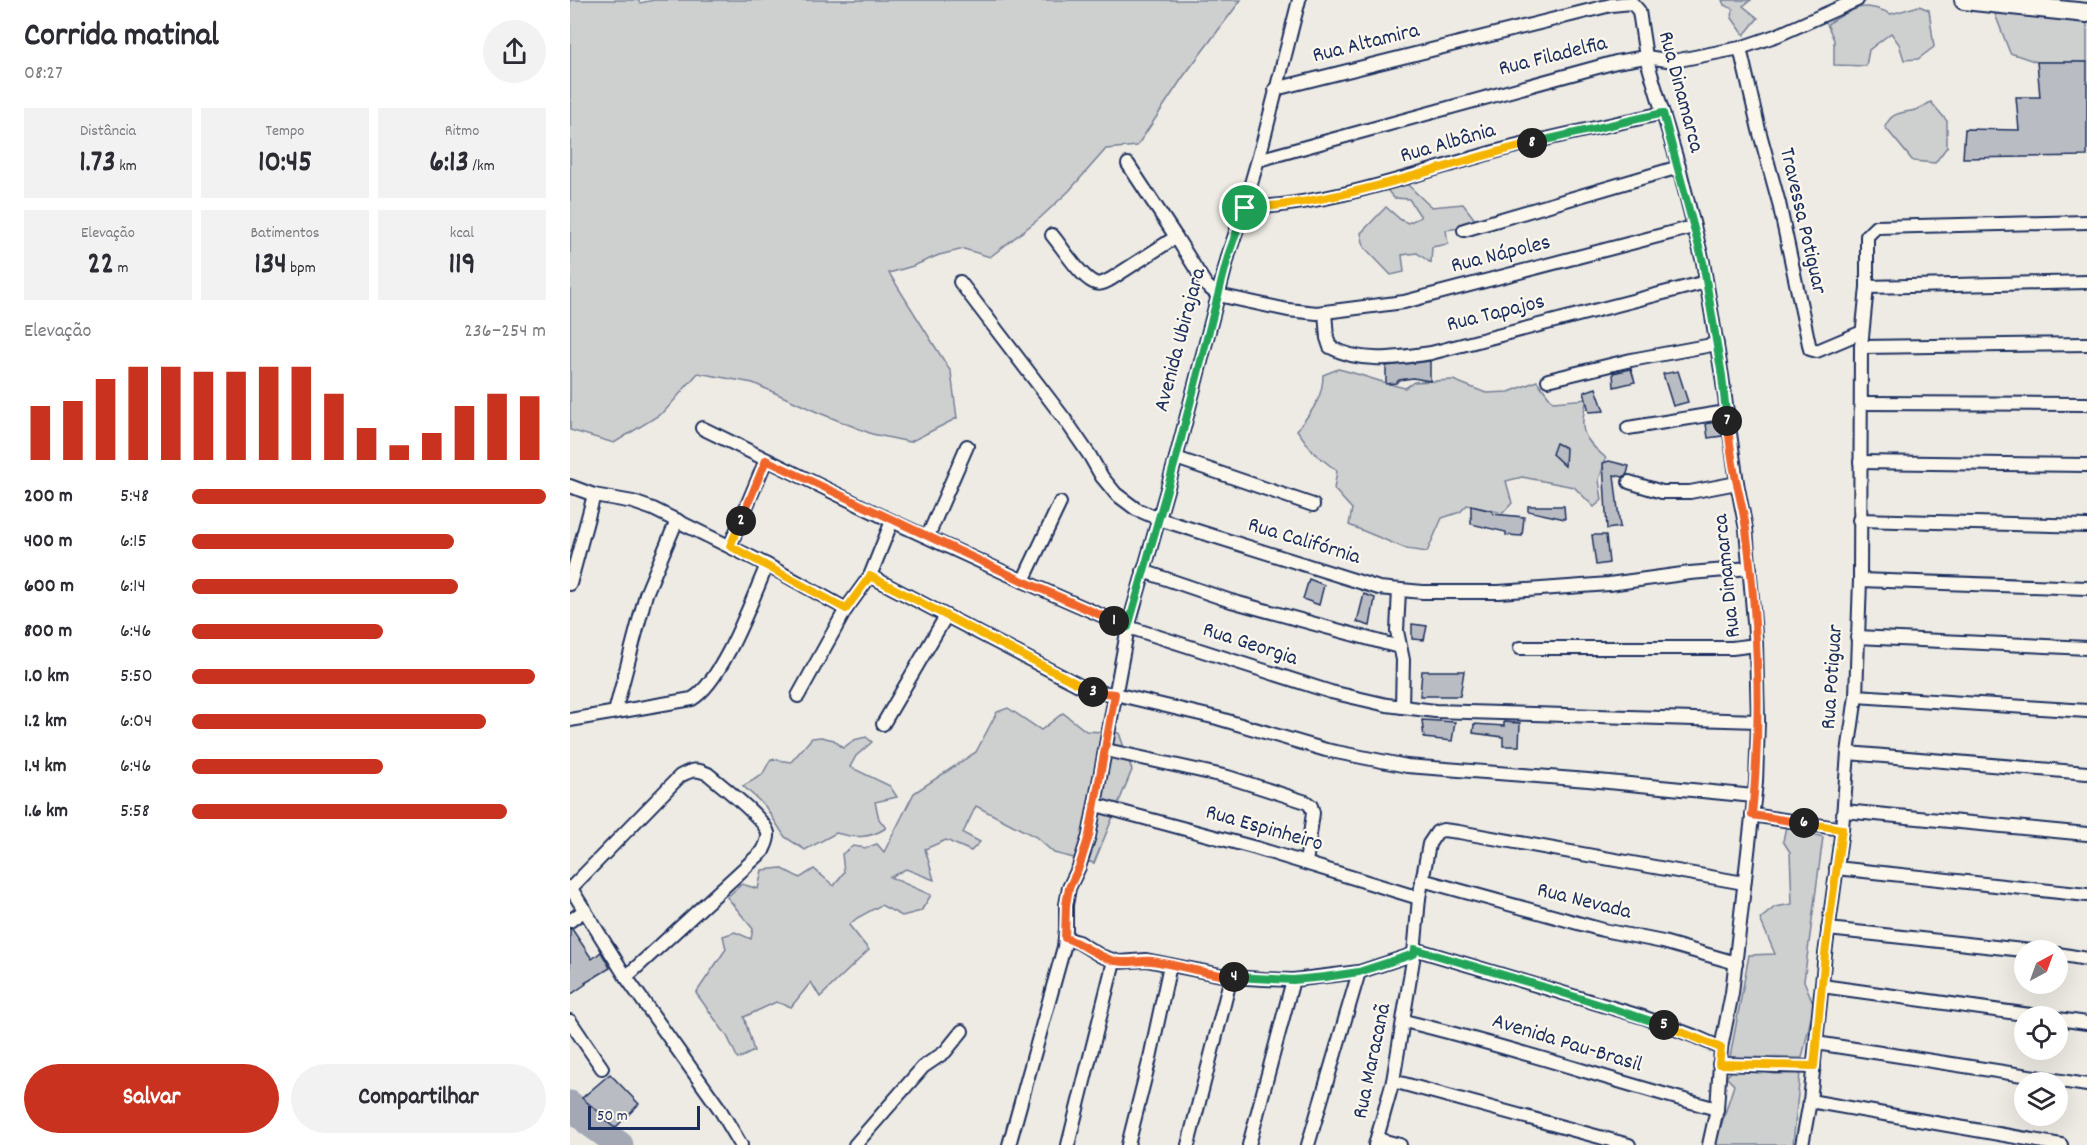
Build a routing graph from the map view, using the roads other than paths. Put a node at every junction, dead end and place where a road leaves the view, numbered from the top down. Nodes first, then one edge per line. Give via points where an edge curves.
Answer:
1 (1299, 0) edge
2 (1857, 0) edge
3 (1964, 0) edge
4 (1639, 10) joint
5 (2087, 13) edge
6 (1740, 48) junction
7 (1646, 57) junction
8 (1275, 89) junction
9 (1663, 113) junction
10 (1258, 160) junction
11 (1128, 164) dead end
12 (1678, 167) junction
13 (1245, 208) junction
14 (2087, 222) edge
15 (1693, 227) junction
16 (1464, 230) dead end
17 (1052, 235) dead end
18 (1176, 237) junction
19 (960, 282) dead end
20 (1706, 282) junction
21 (2087, 282) edge
22 (1867, 287) junction
23 (1218, 296) junction
24 (1321, 313) junction
25 (1862, 332) junction
26 (1717, 344) junction
27 (2087, 344) edge
28 (1861, 347) junction
29 (1548, 380) dead end
30 (1861, 404) junction
31 (2087, 404) edge
32 (1726, 412) junction
33 (702, 428) dead end
34 (1628, 428) dead end
35 (968, 446) dead end
36 (1176, 458) junction
37 (766, 460) junction
38 (1860, 462) junction
39 (2087, 465) edge
40 (1629, 482) dead end
41 (1737, 483) junction
42 (570, 486) edge
43 (594, 495) junction
44 (1060, 503) dead end
45 (1313, 505) dead end
46 (1159, 519) junction
47 (677, 520) junction
48 (1859, 520) junction
49 (892, 521) junction
50 (2087, 526) edge
51 (928, 536) junction
52 (730, 546) junction
53 (767, 565) junction
54 (1750, 568) junction
55 (1143, 571) junction
56 (870, 576) junction
57 (1860, 580) junction
58 (1023, 581) junction
59 (570, 584) edge
60 (2087, 588) edge
61 (1399, 590) junction
62 (846, 609) junction
63 (946, 616) junction
64 (1128, 627) junction
65 (1857, 637) junction
66 (1756, 645) junction
67 (1399, 647) junction
68 (1520, 648) dead end
69 (2087, 648) edge
70 (1115, 694) junction
71 (798, 696) dead end
72 (1856, 696) junction
73 (1402, 707) junction
74 (2087, 711) edge
75 (615, 712) junction
76 (570, 720) edge
77 (1758, 721) junction
78 (883, 724) dead end
79 (1106, 750) junction
80 (1848, 753) junction
81 (2087, 773) edge
82 (1754, 796) junction
83 (1096, 805) junction
84 (1844, 811) junction
85 (1752, 815) junction
86 (1842, 829) junction
87 (2087, 834) edge
88 (1306, 864) junction
89 (1836, 868) junction
90 (1422, 880) junction
91 (1744, 883) junction
92 (570, 887) edge
93 (2087, 895) edge
94 (1419, 898) junction
95 (585, 910) junction
96 (570, 921) edge
97 (1828, 929) junction
98 (1065, 938) junction
99 (2014, 949) edge
100 (1415, 952) junction
101 (2068, 956) edge
102 (2087, 959) edge
103 (1114, 961) junction
104 (1736, 963) junction
105 (1170, 965) junction
106 (1359, 972) junction
107 (626, 977) junction
108 (1231, 977) junction
109 (1293, 980) junction
110 (1822, 986) junction
111 (2014, 1013) edge
112 (2068, 1020) edge
113 (570, 1021) edge
114 (1404, 1021) junction
115 (2087, 1023) edge
116 (962, 1031) dead end
117 (1816, 1043) junction
118 (1721, 1048) junction
119 (1719, 1064) junction
120 (1814, 1066) junction
121 (602, 1068) dead end
122 (1393, 1082) junction
123 (2087, 1085) edge
124 (1810, 1101) junction
125 (1717, 1109) junction
126 (1376, 1142) edge
127 (741, 1145) edge
128 (855, 1145) edge
129 (1009, 1145) edge
130 (1068, 1145) edge
131 (1128, 1145) edge
132 (1188, 1145) edge
133 (1249, 1145) edge
134 (1308, 1145) edge
135 (1400, 1145) edge
136 (1629, 1145) edge
137 (1709, 1145) edge
138 (1802, 1145) edge
139 (2061, 1145) edge

1 - 8 street, Avenida Ubirajara
2 - 6 street, Rua Filadelfia
3 - 5 street
4 - 7 street, Rua Dinamarca
4 - 8 street, Rua Altamira via 1632,3 1611,5
6 - 7 street, Rua Filadelfia via 1674,61
6 - 25 street, Travessa Potiguar via 1810,349 1817,351
7 - 9 street, Rua Dinamarca
7 - 10 street, Rua Filadelfia via 1574,72
8 - 10 street, Avenida Ubirajara
9 - 12 street, Rua Dinamarca
9 - 13 street, Rua Albânia via 1496,152 1318,200
10 - 13 street, Avenida Ubirajara
11 - 18 street
12 - 15 street, Rua Dinamarca
12 - 16 street
13 - 23 street, Avenida Ubirajara
14 - 22 street, Rua Potiguar via 1876,227 1866,247
15 - 20 street, Rua Dinamarca
15 - 24 street, Rua Nápoles via 1404,302
17 - 18 street via 1094,283 1102,284
18 - 23 street via 1206,285
19 - 46 street, Rua Califórnia via 1066,421 1116,495
20 - 24 street, Rua Tapajos via 1395,358 1354,357 1330,347
20 - 26 street, Rua Dinamarca
21 - 22 street
22 - 25 street, Rua Potiguar
23 - 24 street, Rua Nápoles
23 - 36 street, Avenida Ubirajara
25 - 28 street, Rua Potiguar
26 - 29 street
26 - 32 street, Rua Dinamarca
27 - 28 street
28 - 30 street, Rua Potiguar
30 - 31 street
30 - 38 street, Rua Potiguar
32 - 34 street
32 - 41 street, Rua Dinamarca
33 - 37 street, Rua Georgia
35 - 51 street
36 - 45 street
36 - 46 street, Avenida Ubirajara
37 - 49 street, Rua Georgia
37 - 52 street
38 - 39 street
38 - 48 street, Rua Potiguar
40 - 41 street via 1662,492 1690,492
41 - 54 street, Rua Dinamarca
42 - 43 street
43 - 47 street via 633,502
43 - 59 street
44 - 58 street
46 - 55 street, Avenida Ubirajara
46 - 61 street, Rua Califórnia via 1379,588
47 - 52 street
47 - 75 street via 646,594
48 - 50 street
48 - 57 street, Rua Potiguar
49 - 51 street, Rua Georgia
49 - 56 street
51 - 58 street, Rua Georgia
52 - 53 street
53 - 62 street
53 - 75 street via 730,646 700,694 692,699
54 - 61 street, Rua Califórnia via 1499,592
54 - 66 street, Rua Dinamarca
55 - 64 street, Avenida Ubirajara
55 - 67 street via 1232,601
56 - 62 street
56 - 63 street
57 - 60 street
57 - 65 street, Rua Potiguar
58 - 64 street, Rua Georgia
61 - 67 street
62 - 71 street
63 - 70 street via 1092,692
63 - 78 street
64 - 70 street, Avenida Ubirajara
64 - 73 street, Rua Georgia via 1331,692
65 - 69 street
65 - 72 street, Rua Potiguar
66 - 68 street
66 - 77 street, Rua Dinamarca
67 - 73 street via 1404,675
70 - 79 street, Avenida Ubirajara
70 - 82 street via 1326,750 1407,765
72 - 74 street
72 - 80 street, Rua Potiguar
73 - 77 street, Rua Georgia
75 - 76 street
77 - 82 street, Rua Dinamarca
79 - 83 street, Avenida Ubirajara
79 - 88 street via 1228,777 1306,802 1313,813
80 - 81 street
80 - 84 street, Rua Potiguar
82 - 85 street, Rua Dinamarca
83 - 88 street, Rua Espinheiro
83 - 98 street, Avenida Ubirajara via 1083,857 1069,888
84 - 86 street, Rua Potiguar
84 - 87 street
85 - 86 street
85 - 91 street, Rua Dinamarca
86 - 89 street, Rua Potiguar
88 - 94 street, Rua Espinheiro
89 - 93 street
89 - 97 street, Rua Potiguar
90 - 91 street, Rua Maracanã via 1432,837 1443,830
90 - 94 street, Rua Maracanã
90 - 104 street, Rua Nevada
91 - 104 street, Rua Dinamarca
92 - 95 street
92 - 107 street via 680,776 691,770 708,774 765,827 768,840 763,851
94 - 100 street, Rua Maracanã
95 - 96 street
95 - 107 street
97 - 99 street
97 - 110 street, Rua Potiguar
98 - 103 street
98 - 129 street, Avenida Ubirajara
100 - 106 street
100 - 114 street, Rua Maracanã
100 - 118 street via 1643,1017
101 - 102 street
103 - 105 street via 1146,960
103 - 130 street
104 - 118 street, Rua Dinamarca
105 - 108 street
105 - 131 street
106 - 109 street
106 - 134 street
107 - 127 street
108 - 109 street
108 - 132 street
109 - 133 street
110 - 111 street
110 - 117 street, Rua Potiguar
112 - 115 street
113 - 121 street
114 - 122 street, Rua Maracanã
114 - 125 street, Avenida Pau-Brasil via 1465,1035
116 - 128 street via 945,1052 923,1066
117 - 120 street, Rua Potiguar
117 - 123 street
118 - 119 street, Rua Dinamarca
119 - 120 street
119 - 125 street, Rua Dinamarca
120 - 124 street, Rua Potiguar
122 - 126 street, Rua Maracanã
122 - 136 street
124 - 138 street, Rua Potiguar
124 - 139 street
125 - 137 street, Rua Dinamarca
126 - 135 street

